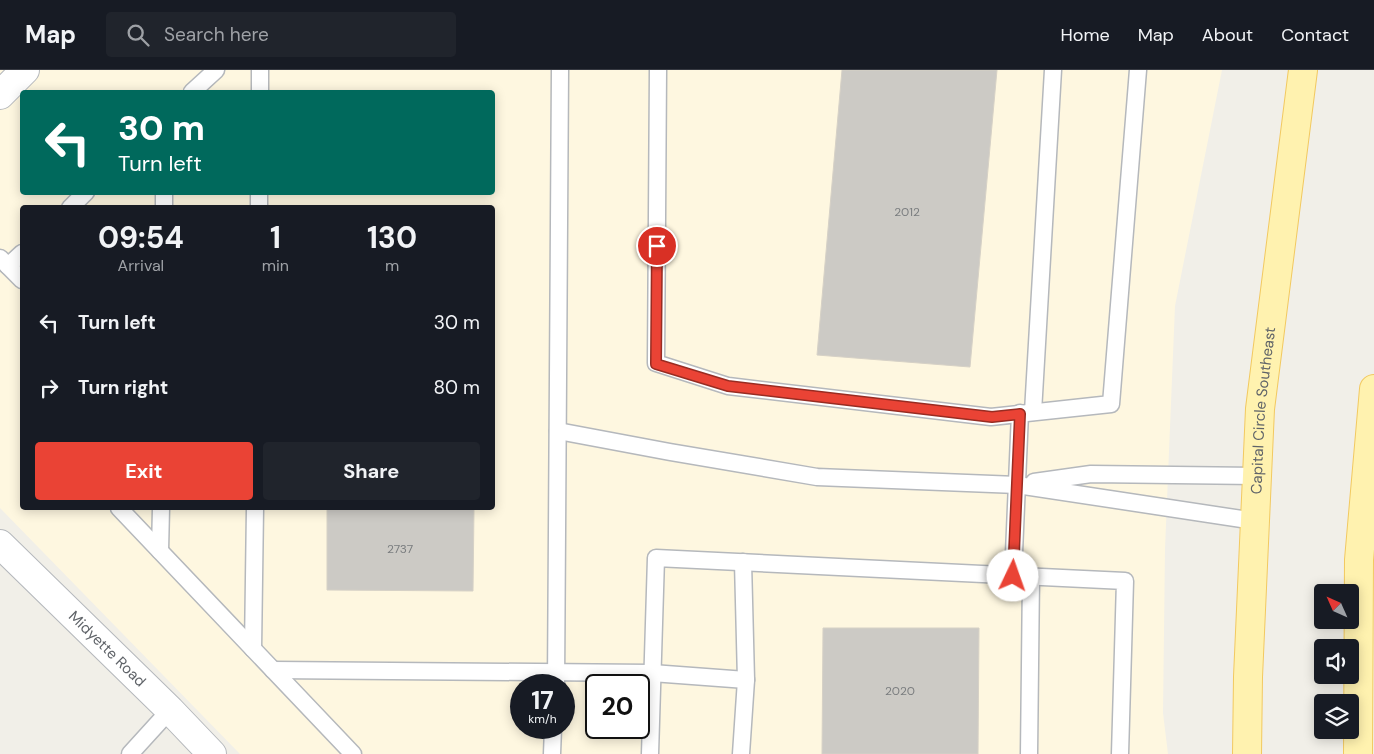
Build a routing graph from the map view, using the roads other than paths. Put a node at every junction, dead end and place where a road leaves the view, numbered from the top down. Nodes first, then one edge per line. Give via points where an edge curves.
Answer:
1 (25, 70) edge
2 (216, 70) edge
3 (260, 70) edge
4 (560, 70) edge
5 (658, 70) edge
6 (1053, 70) edge
7 (1138, 70) edge
8 (1303, 70) edge
9 (194, 90) edge
10 (260, 90) edge
11 (0, 95) edge
12 (83, 195) edge
13 (73, 205) edge
14 (20, 254) edge
15 (4, 262) edge
16 (20, 278) edge
17 (1374, 389) edge
18 (1026, 413) junction
19 (558, 430) junction
20 (1257, 476) junction
21 (1017, 485) junction
22 (121, 510) edge
23 (161, 510) edge
24 (255, 510) edge
25 (1255, 521) junction
26 (0, 544) edge
27 (160, 551) junction
28 (743, 562) junction
29 (1013, 576) junction
30 (1031, 576) junction
31 (253, 649) junction
32 (273, 670) junction
33 (652, 673) junction
34 (556, 674) edge
35 (510, 677) edge
36 (575, 677) edge
37 (746, 680) junction
38 (170, 710) junction
39 (553, 739) edge
40 (130, 754) edge
41 (212, 754) edge
42 (353, 754) edge
43 (552, 754) edge
44 (650, 754) edge
45 (741, 754) edge
46 (1030, 754) edge
47 (1120, 754) edge
48 (1247, 754) edge
49 (1358, 754) edge

1 - 11 street
2 - 9 lane
3 - 10 lane
4 - 19 lane
5 - 18 lane via 656,364 728,386 992,417
6 - 18 lane
7 - 18 lane via 1111,404
8 - 20 main road, Capital Circle Southeast via 1260,409
12 - 13 lane
14 - 15 lane
15 - 16 lane
17 - 49 main road via 1359,560
18 - 21 lane
19 - 21 lane via 817,476
19 - 34 lane
20 - 21 lane via 1091,474
20 - 25 main road, Capital Circle Southeast
21 - 25 lane
21 - 29 lane
22 - 27 lane
23 - 27 lane
24 - 31 lane
25 - 48 main road, Capital Circle Southeast
26 - 38 street, Midyette Road
27 - 31 lane
28 - 29 lane
28 - 33 lane via 656,558
28 - 37 lane
29 - 30 lane
30 - 46 lane
30 - 47 lane via 1125,581
31 - 32 lane
32 - 35 lane
32 - 42 lane
33 - 36 lane
33 - 37 lane
33 - 44 lane
37 - 45 lane
38 - 40 lane
38 - 41 street, Midyette Road
39 - 43 lane

